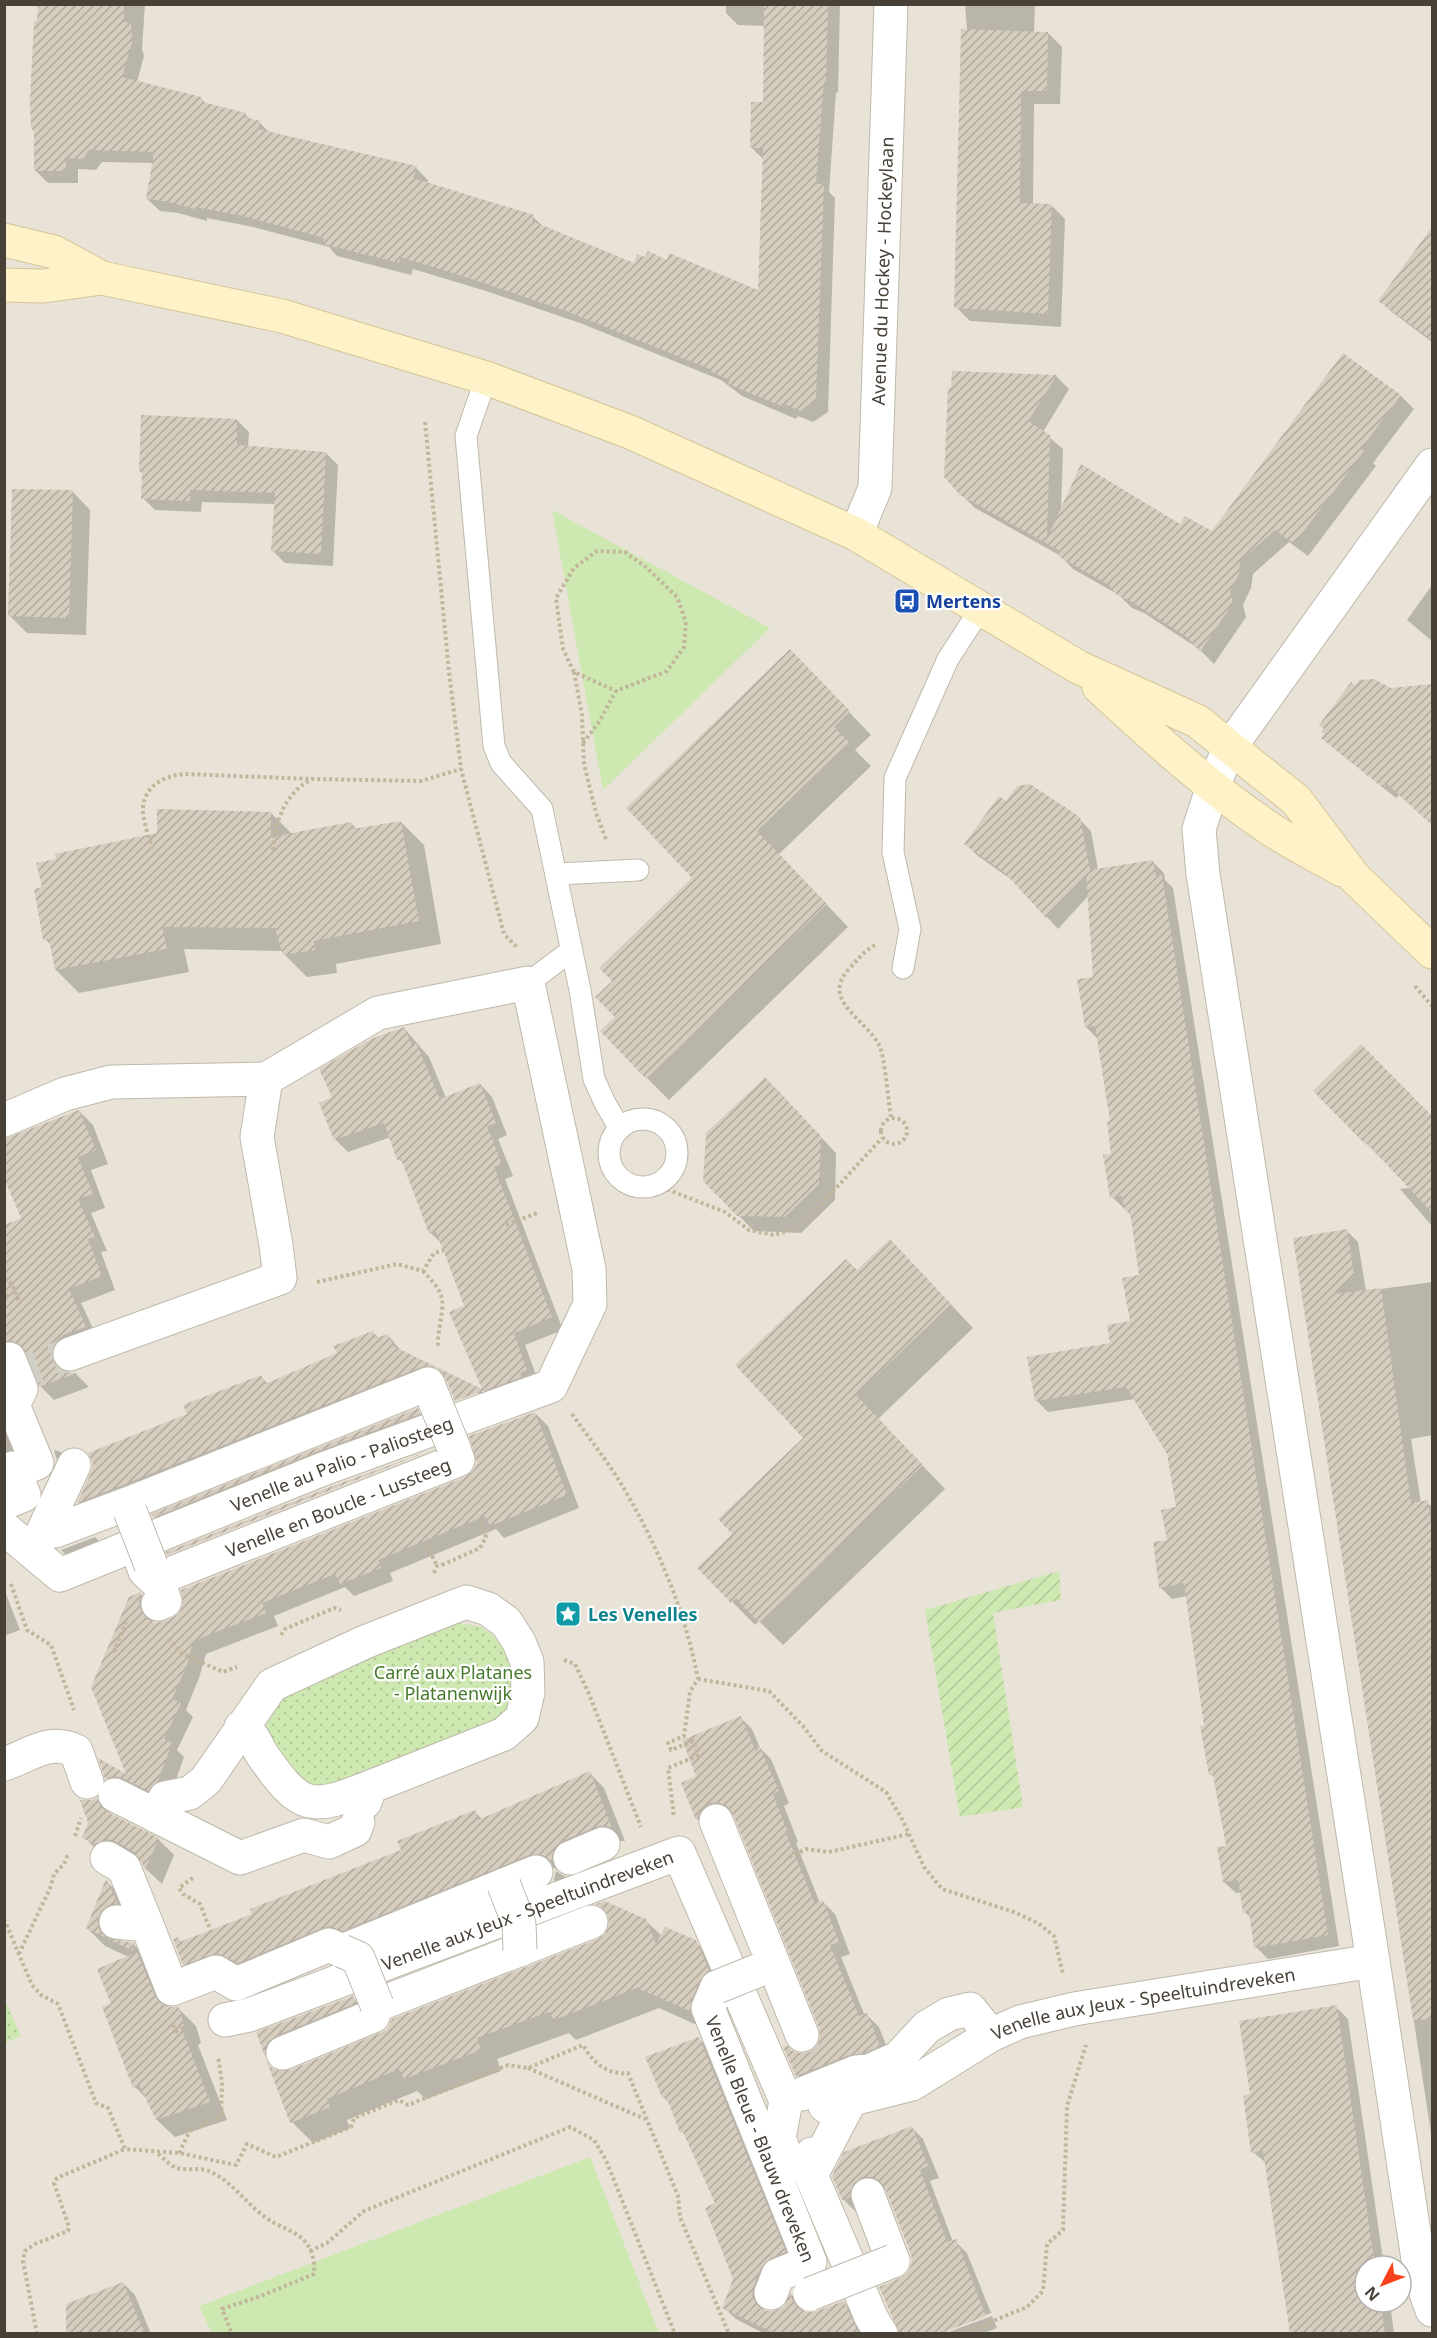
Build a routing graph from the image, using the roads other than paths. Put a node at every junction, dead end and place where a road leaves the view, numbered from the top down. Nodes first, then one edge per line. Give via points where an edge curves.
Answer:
1 (891, 4) edge
2 (4, 240) edge
3 (102, 278) junction
4 (4, 285) edge
5 (486, 378) junction
6 (1432, 465) edge
7 (856, 534) junction
8 (981, 608) junction
9 (1078, 667) junction
10 (1230, 747) junction
11 (1213, 786) junction
12 (628, 870) road end
13 (557, 874) junction
14 (1354, 877) junction
15 (572, 950) junction
16 (1432, 952) edge
17 (903, 968) dead end
18 (528, 983) junction
19 (266, 1079) junction
20 (4, 1120) edge
21 (620, 1129) junction
22 (70, 1354) tunnel mouth
23 (8, 1371) edge
24 (15, 1463) edge
25 (74, 1465) dead end
26 (4, 1503) edge
27 (128, 1507) junction
28 (48, 1525) junction
29 (4, 1528) edge
30 (145, 1574) junction
31 (241, 1727) junction
32 (4, 1764) edge
33 (364, 1804) junction
34 (156, 1816) junction
35 (716, 1821) dead end
36 (603, 1844) dead end
37 (107, 1858) dead end
38 (570, 1858) dead end
39 (536, 1872) dead end
40 (504, 1885) junction
41 (591, 1922) dead end
42 (147, 1925) junction
43 (520, 1950) junction
44 (342, 1951) junction
45 (1373, 1961) junction
46 (766, 1967) junction
47 (261, 1970) dead end
48 (377, 2005) junction
49 (225, 2020) dead end
50 (802, 2035) dead end
51 (991, 2035) junction
52 (283, 2053) dead end
53 (813, 2126) junction
54 (867, 2195) dead end
55 (1432, 2310) edge
56 (881, 2334) edge

1 - 7 street, Avenue du Hockey - Hockeylaan via 875,488
2 - 3 street via 54,252
3 - 4 street via 43,286
3 - 5 street via 282,316
5 - 7 street via 630,432
5 - 13 lane via 466,436 494,746 501,763 542,809
6 - 10 street
7 - 8 street
8 - 9 street
8 - 17 lane via 948,659 896,778 893,852 910,928
9 - 10 street via 1197,721
9 - 11 street via 1171,754
10 - 11 street
10 - 14 street via 1296,800
11 - 14 street via 1270,829
11 - 45 street via 1199,829 1203,874
12 - 13 lane
13 - 15 lane
14 - 16 street
15 - 18 lane
15 - 21 lane via 594,1079
18 - 19 street via 378,1013
18 - 30 street, Venelle au Palio - Paliosteeg via 589,1269 590,1304 551,1386 323,1469
19 - 20 street via 111,1082 65,1094
19 - 22 street via 257,1137 280,1278
21 - 21 lane via 631,1121 644,1119 668,1130 677,1154 667,1178 643,1187 618,1176 610,1152 612,1139
23 - 24 street via 21,1389 13,1405
24 - 26 street via 24,1495
24 - 28 street via 42,1465
25 - 28 street
27 - 28 street, Venelle en Boucle - Lussteeg via 55,1531
27 - 30 street, bridge
27 - 30 street, Venelle en Boucle - Lussteeg, bridge via 428,1384 458,1460 157,1579
29 - 30 street, Venelle au Palio - Paliosteeg via 60,1575
31 - 33 street via 255,1736 261,1753 288,1789 306,1802
31 - 33 street via 272,1685 466,1602 488,1609 506,1622 527,1662 528,1692 522,1718 504,1734
31 - 34 street via 206,1780 190,1793 165,1798
32 - 34 street via 45,1747 64,1745 76,1751 95,1782
33 - 34 street via 355,1830 329,1842 304,1835 240,1858
35 - 46 street
36 - 38 street
37 - 42 street via 124,1868
39 - 40 street
40 - 43 street, bridge via 519,1924
40 - 44 street
41 - 43 street
42 - 44 street via 172,1989 216,1972 236,1984 329,1945
42 - 47 street via 116,1922 130,1927 154,1982 164,1988 217,1967 239,1978
43 - 48 street
44 - 48 street, bridge via 358,1958
45 - 51 street, Venelle aux Jeux - Speeltuindreveken via 1080,2023 1020,2022
45 - 55 street via 1421,2279
46 - 50 street
46 - 54 street, Venelle Bleue - Blauw dreveken, bridge via 717,1987 708,2008 810,2262 778,2275 788,2290 893,2261
48 - 52 street via 373,2016
49 - 53 street, Venelle aux Jeux - Speeltuindreveken via 249,2015 667,1858
51 - 53 street via 912,2084
51 - 53 street, Venelle aux Jeux - Speeltuindreveken via 969,2009 949,2014 927,2027 898,2058 869,2071 856,2072
53 - 56 street via 811,2175

